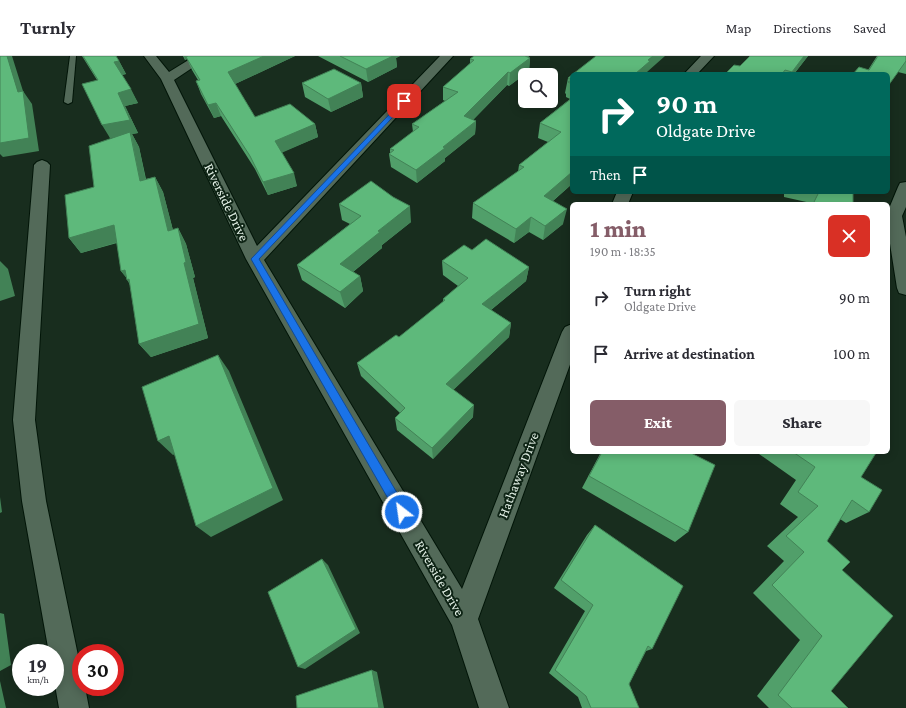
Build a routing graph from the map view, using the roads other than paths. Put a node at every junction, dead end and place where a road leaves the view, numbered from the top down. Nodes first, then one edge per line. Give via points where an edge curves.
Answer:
1 (73, 56) edge
2 (150, 56) edge
3 (204, 56) edge
4 (447, 56) edge
5 (708, 56) edge
6 (692, 72) edge
7 (167, 79) junction
8 (68, 102) dead end
9 (42, 165) dead end
10 (906, 187) edge
11 (900, 218) edge
12 (255, 259) junction
13 (906, 288) edge
14 (570, 337) edge
15 (464, 619) junction
16 (74, 708) edge
17 (494, 708) edge

1 - 8 lane
2 - 7 street, Riverside Drive
3 - 7 street
4 - 12 street
5 - 6 street
7 - 12 street, Riverside Drive
9 - 16 street via 24,420 34,501
10 - 11 street
11 - 13 street
12 - 15 street, Riverside Drive
14 - 15 street, Hathaway Drive
15 - 17 street, Riverside Drive

